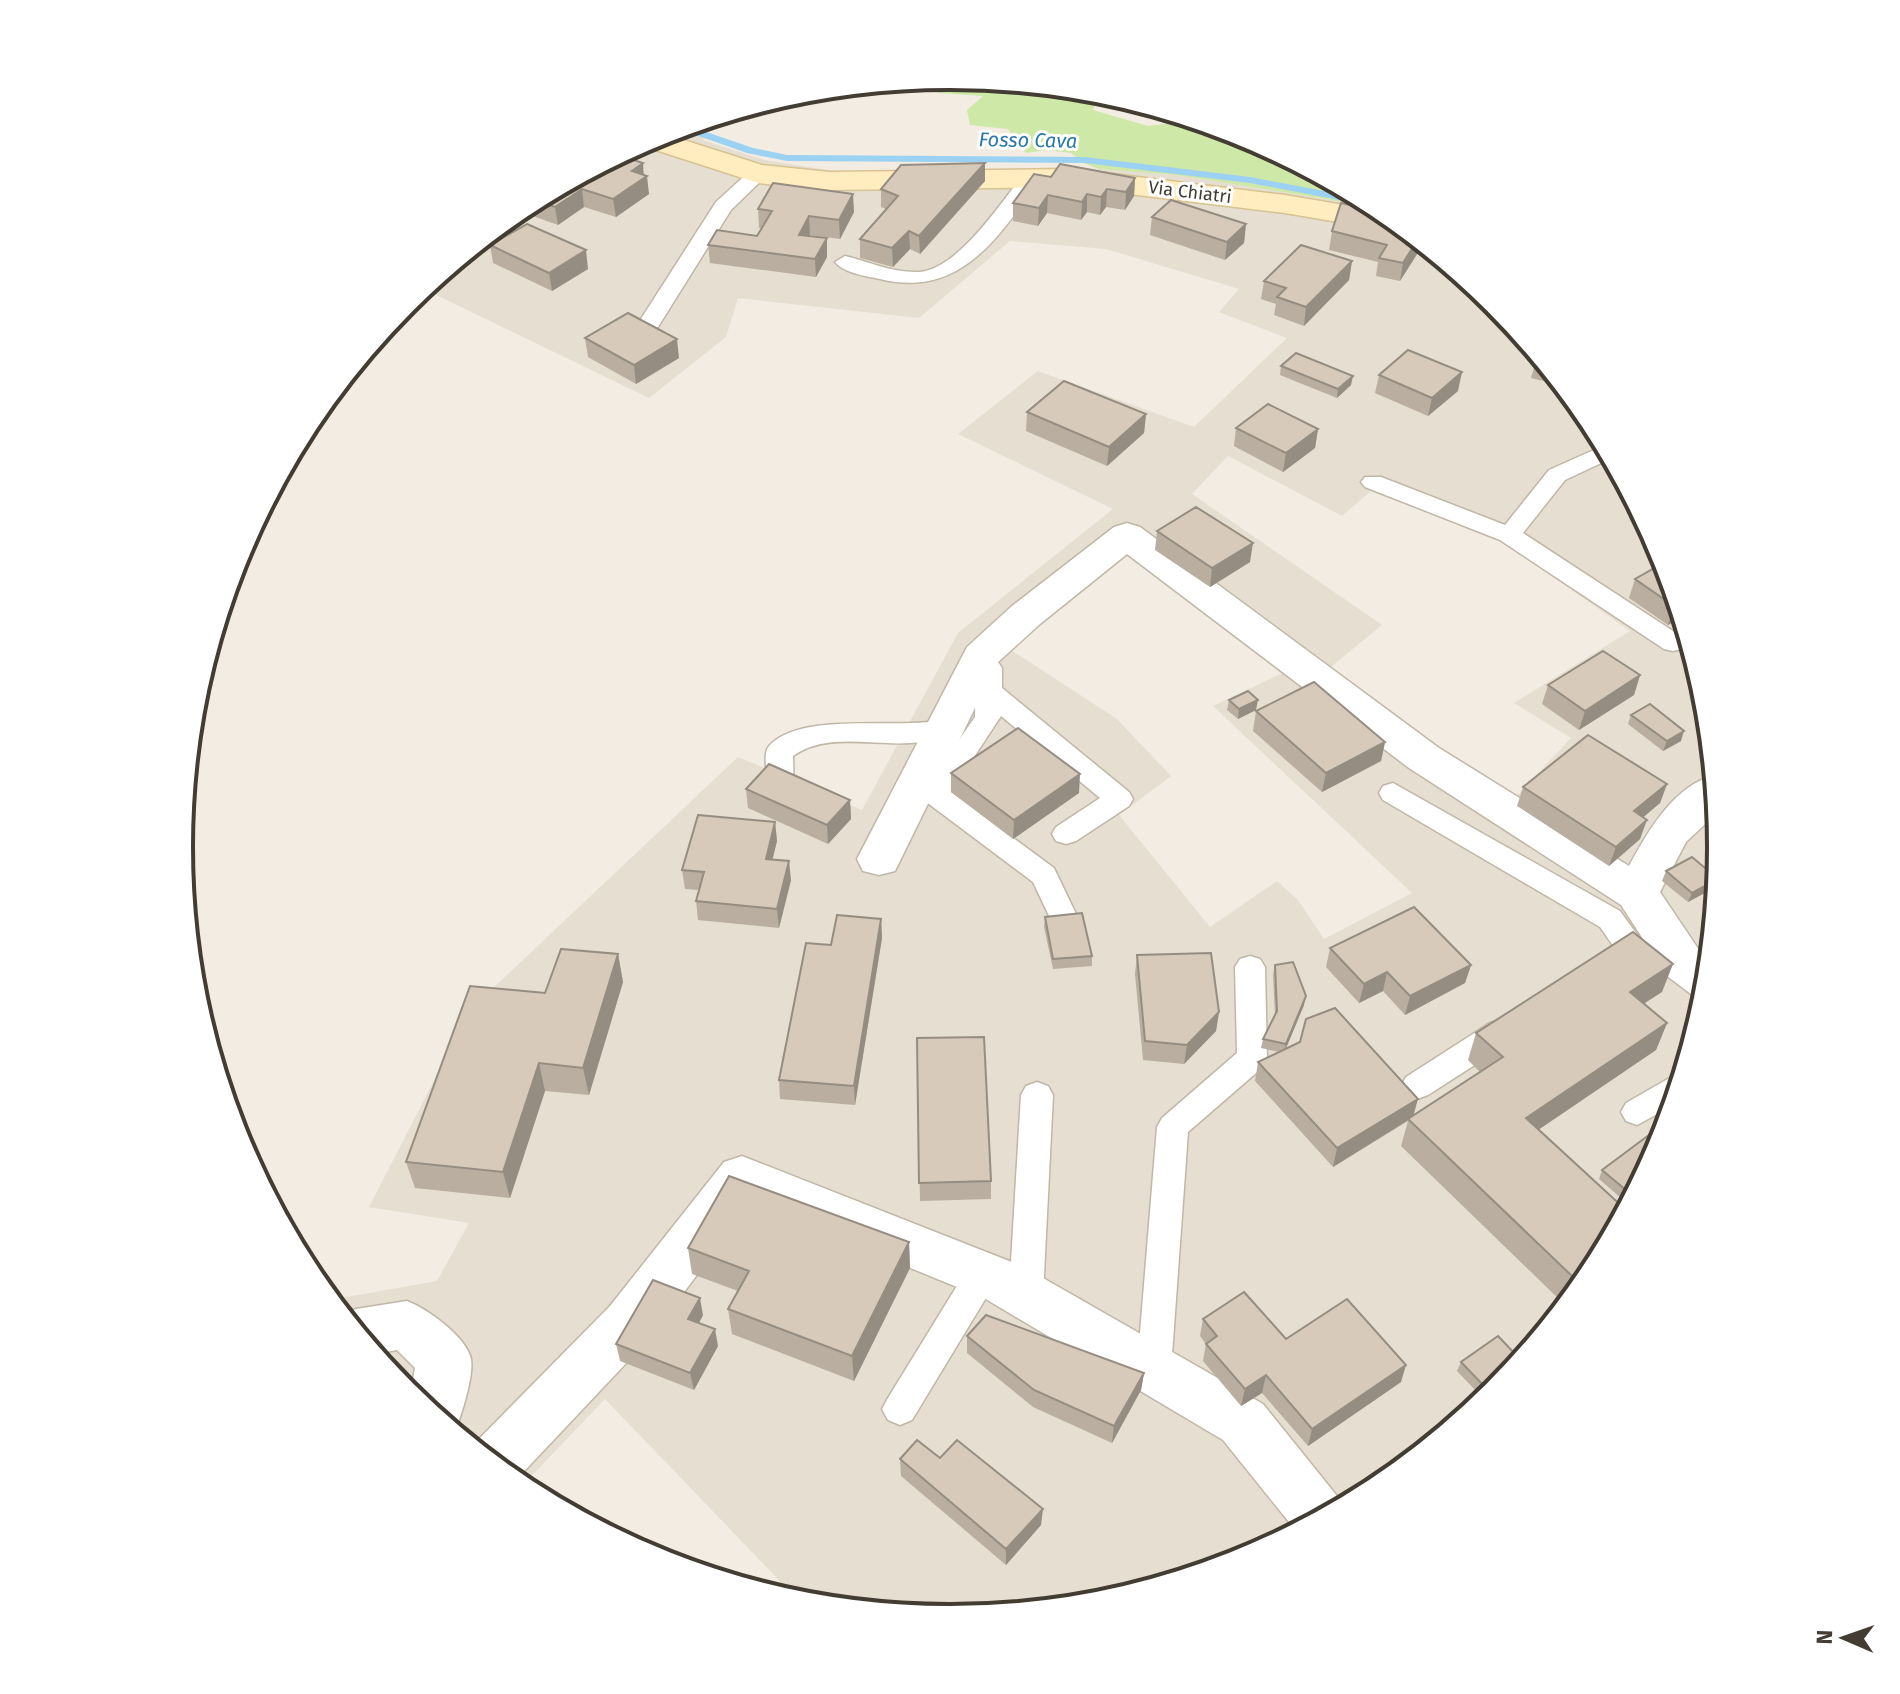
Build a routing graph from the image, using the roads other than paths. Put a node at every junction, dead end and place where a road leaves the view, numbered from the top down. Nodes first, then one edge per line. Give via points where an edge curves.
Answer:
1 (669, 145) edge
2 (758, 174) junction
3 (1030, 179) junction
4 (1371, 218) edge
5 (845, 262) dead end
6 (650, 322) edge
7 (1598, 456) edge
8 (1373, 482) dead end
9 (1509, 535) junction
10 (1673, 643) dead end
11 (985, 674) junction
12 (946, 728) junction
13 (780, 793) edge
14 (1393, 793) dead end
15 (1705, 799) edge
16 (1066, 834) dead end
17 (879, 859) dead end
18 (1062, 914) edge
19 (1642, 923) junction
20 (1605, 964) edge
21 (1250, 967) dead end
22 (1696, 972) edge
23 (1524, 1017) edge
24 (1417, 1086) dead end
25 (1665, 1094) edge
26 (1037, 1095) dead end
27 (1637, 1112) dead end
28 (1004, 1284) junction
29 (368, 1331) edge
30 (1154, 1369) junction
31 (436, 1402) edge
32 (900, 1409) dead end
33 (501, 1456) edge
34 (1315, 1510) edge

1 - 2 street, Via Chiatri
2 - 3 street, Via Chiatri via 829,181
2 - 6 lane via 723,206
3 - 4 street, Via Chiatri via 1087,180
3 - 5 lane via 971,252 932,277 876,274
7 - 9 lane via 1557,475
8 - 9 lane
9 - 10 lane
11 - 12 street
11 - 16 lane via 1119,799
11 - 18 lane via 988,718 935,794 1044,875
11 - 19 street via 1026,615 1127,535
12 - 13 lane via 926,735 799,739 779,752
12 - 17 street
14 - 19 lane via 1610,919
15 - 19 street via 1669,832
19 - 20 lane
19 - 22 street
21 - 30 lane via 1252,1058 1173,1127
23 - 24 lane
25 - 27 lane
26 - 28 lane
28 - 30 street
28 - 32 lane
28 - 33 street via 742,1177 629,1323
29 - 31 street via 407,1325 444,1360
30 - 34 street via 1243,1422

